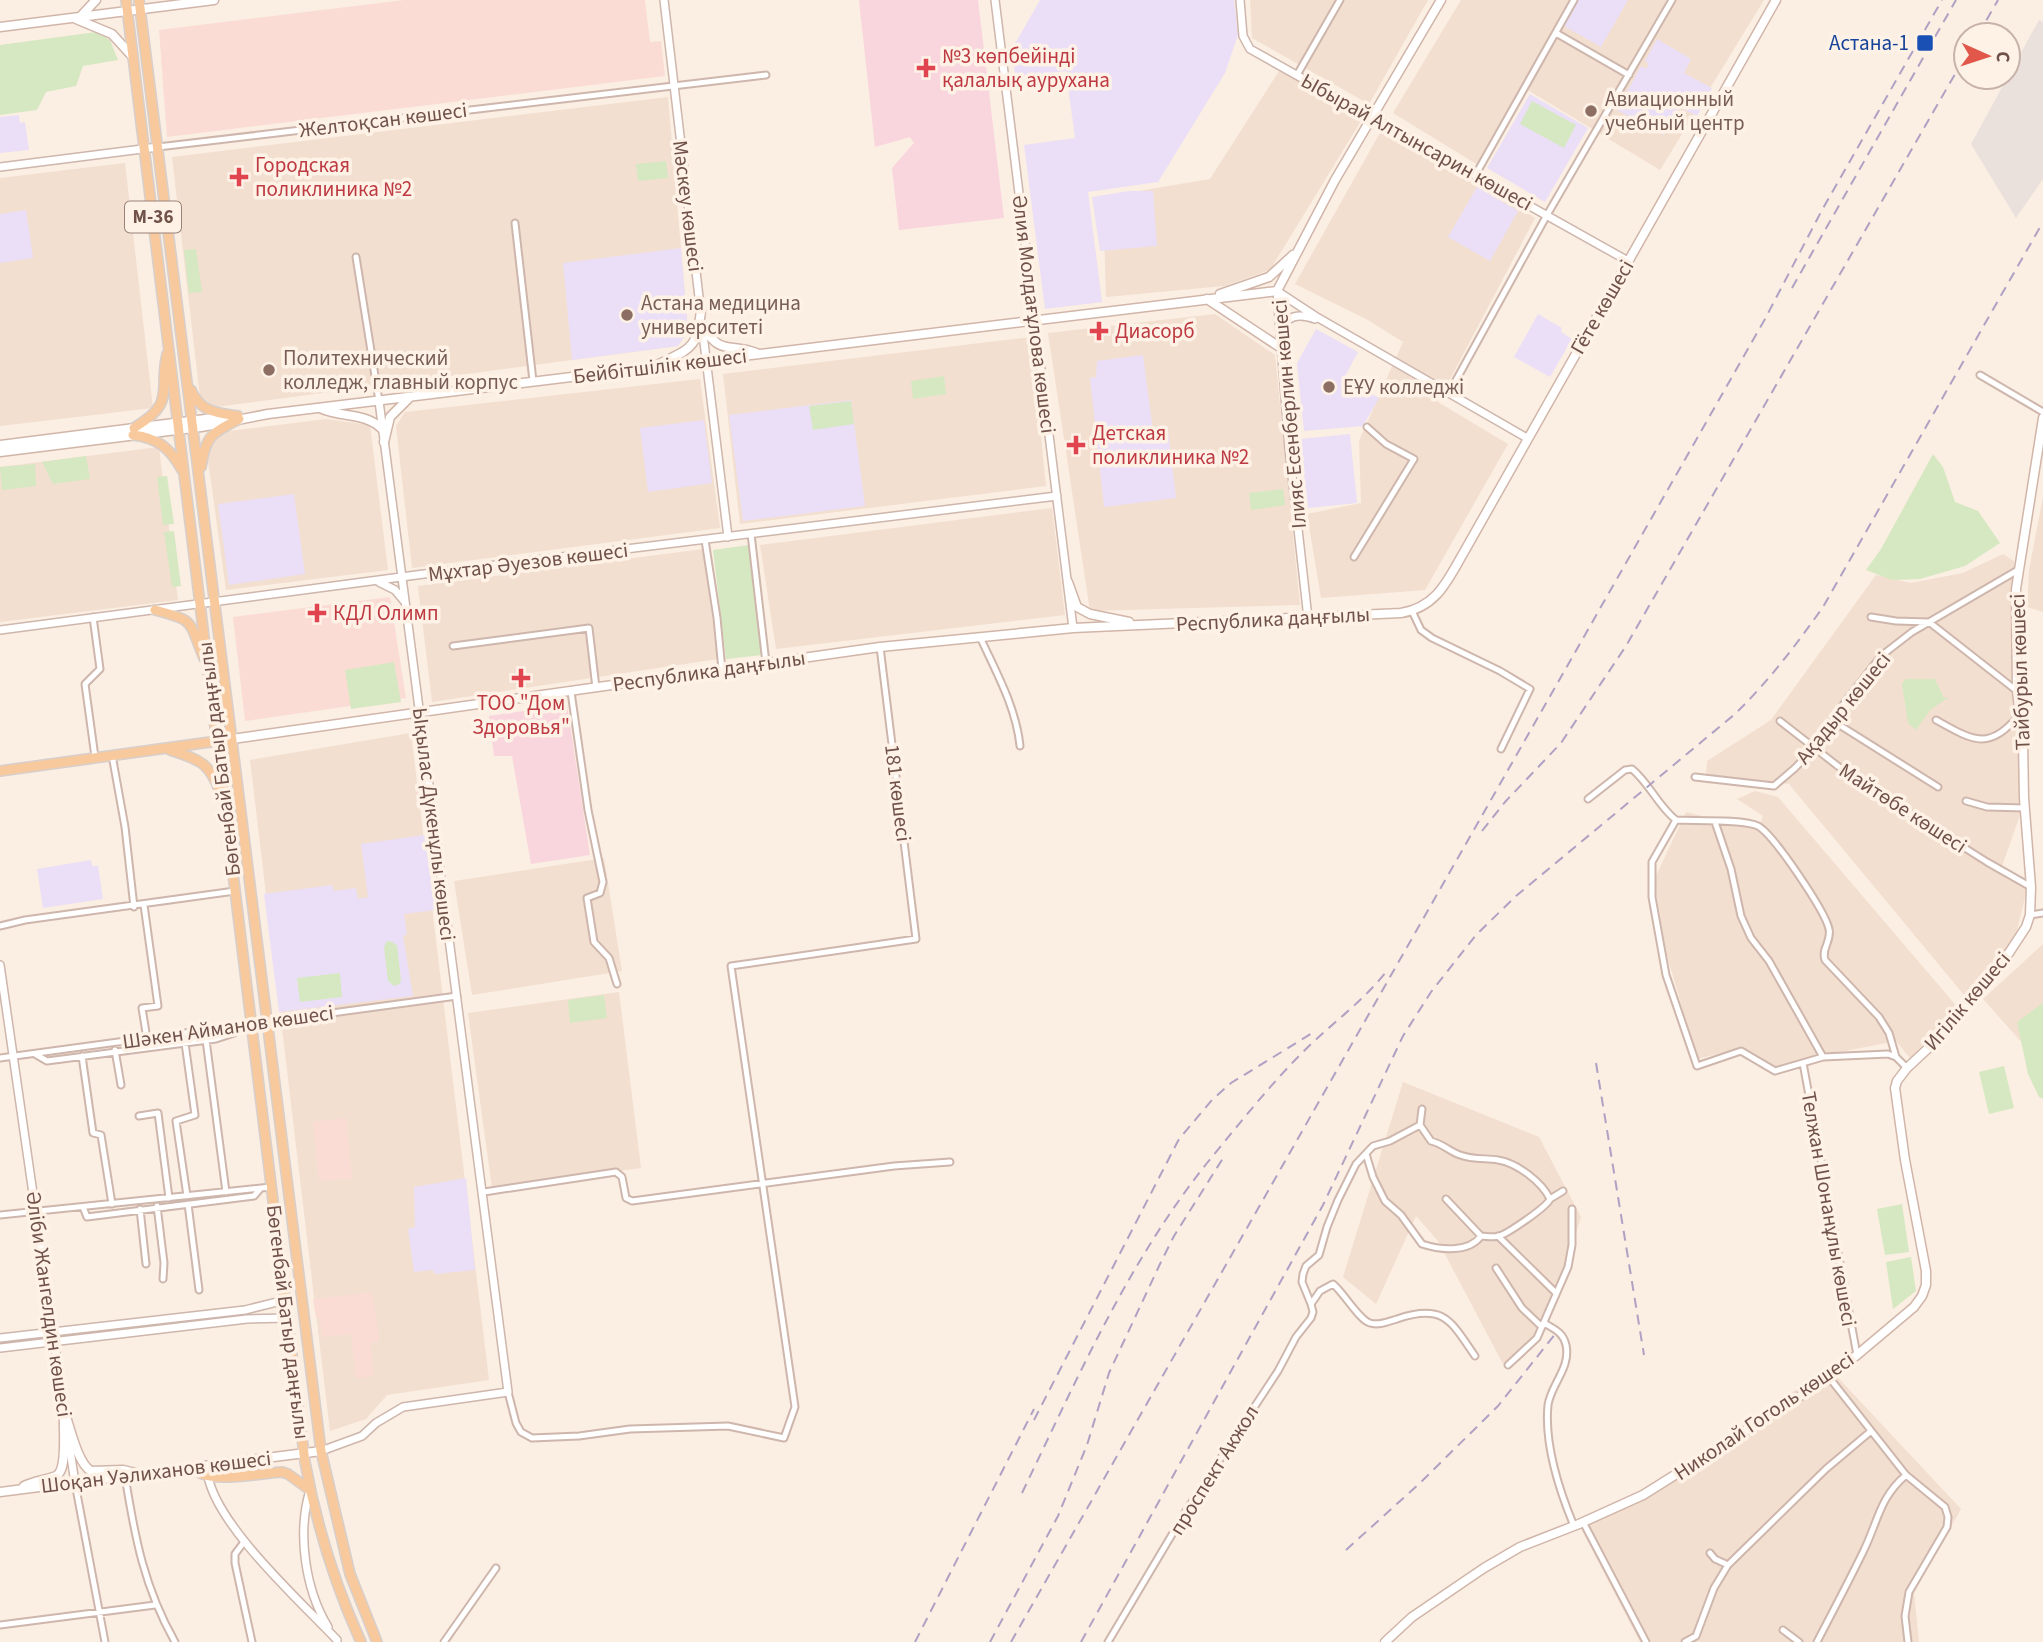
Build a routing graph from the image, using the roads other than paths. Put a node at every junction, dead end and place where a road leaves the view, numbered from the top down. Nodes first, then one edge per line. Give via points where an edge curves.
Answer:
1 (96, 0) edge
2 (126, 0) edge
3 (183, 0) edge
4 (214, 0) edge
5 (664, 0) edge
6 (995, 0) edge
7 (1240, 0) edge
8 (1340, 0) edge
9 (1441, 0) edge
10 (1574, 0) edge
11 (1672, 0) edge
12 (1776, 0) edge
13 (192, 3) junction
14 (140, 5) edge
15 (127, 12) junction
16 (78, 17) junction
17 (0, 27) edge
18 (1556, 33) junction
19 (133, 57) junction
20 (766, 75) dead end
21 (1297, 75) junction
22 (1629, 75) junction
23 (673, 86) junction
24 (1373, 117) junction
25 (158, 148) junction
26 (144, 149) junction
27 (0, 167) edge
28 (1476, 174) junction
29 (1547, 215) junction
30 (514, 223) dead end
31 (1300, 248) junction
32 (356, 257) dead end
33 (1628, 261) junction
34 (1277, 291) junction
35 (1207, 299) junction
36 (701, 310) junction
37 (1037, 321) junction
38 (702, 326) junction
39 (1332, 326) junction
40 (169, 345) junction
41 (1281, 348) junction
42 (761, 355) junction
43 (707, 361) junction
44 (651, 367) junction
45 (1980, 375) dead end
46 (187, 381) junction
47 (533, 381) junction
48 (1449, 393) junction
49 (410, 397) junction
50 (379, 401) junction
51 (320, 408) junction
52 (2043, 412) edge
53 (239, 417) junction
54 (2043, 418) edge
55 (193, 424) junction
56 (2043, 424) edge
57 (179, 426) junction
58 (1367, 427) dead end
59 (382, 429) junction
60 (133, 431) junction
61 (1527, 438) junction
62 (384, 442) junction
63 (0, 445) edge
64 (0, 452) edge
65 (185, 477) junction
66 (199, 480) junction
67 (1057, 496) junction
68 (751, 534) junction
69 (728, 537) junction
70 (705, 540) junction
71 (1354, 557) dead end
72 (2018, 570) junction
73 (402, 578) junction
74 (375, 581) junction
75 (1068, 582) junction
76 (214, 603) junction
77 (405, 603) junction
78 (201, 605) junction
79 (1417, 609) junction
80 (155, 610) junction
81 (1871, 617) dead end
82 (93, 618) junction
83 (1308, 618) junction
84 (1929, 622) junction
85 (1142, 625) junction
86 (1073, 628) junction
87 (0, 629) edge
88 (980, 637) junction
89 (453, 646) dead end
90 (880, 647) junction
91 (766, 663) junction
92 (208, 666) junction
93 (722, 670) junction
94 (596, 688) junction
95 (2017, 691) junction
96 (571, 692) junction
97 (420, 714) junction
98 (2019, 715) junction
99 (1936, 720) dead end
100 (1780, 721) dead end
101 (1833, 722) junction
102 (217, 739) junction
103 (232, 739) junction
104 (1020, 746) dead end
105 (1815, 747) junction
106 (169, 749) junction
107 (1501, 749) dead end
108 (94, 754) junction
109 (113, 755) junction
110 (0, 771) edge
111 (1695, 777) dead end
112 (1938, 787) dead end
113 (1588, 799) dead end
114 (1966, 801) dead end
115 (225, 808) junction
116 (2025, 808) junction
117 (1676, 820) junction
118 (1715, 822) junction
119 (2031, 887) junction
120 (235, 891) junction
121 (144, 905) junction
122 (134, 906) junction
123 (2043, 914) edge
124 (2030, 915) junction
125 (0, 926) edge
126 (0, 965) edge
127 (617, 984) dead end
128 (457, 996) junction
129 (265, 1022) junction
130 (246, 1026) junction
131 (147, 1039) junction
132 (205, 1040) junction
133 (114, 1043) junction
134 (185, 1043) junction
135 (116, 1051) junction
136 (35, 1054) junction
137 (13, 1056) junction
138 (82, 1056) junction
139 (1822, 1057) junction
140 (1896, 1057) junction
141 (0, 1058) edge
142 (1803, 1063) junction
143 (1908, 1068) junction
144 (121, 1085) dead end
145 (1422, 1109) dead end
146 (139, 1116) dead end
147 (1420, 1125) junction
148 (1366, 1153) junction
149 (950, 1162) dead end
150 (761, 1185) junction
151 (271, 1187) junction
152 (261, 1188) junction
153 (1563, 1191) dead end
154 (226, 1192) junction
155 (484, 1192) junction
156 (187, 1196) junction
157 (169, 1198) junction
158 (157, 1199) junction
159 (1446, 1199) dead end
160 (1550, 1199) junction
161 (113, 1204) junction
162 (188, 1204) junction
163 (83, 1207) junction
164 (157, 1208) junction
165 (140, 1209) junction
166 (1572, 1209) dead end
167 (36, 1212) junction
168 (0, 1215) edge
169 (1499, 1236) junction
170 (1481, 1237) junction
171 (146, 1264) dead end
172 (1496, 1268) dead end
173 (163, 1279) dead end
174 (1926, 1285) joint
175 (199, 1290) dead end
176 (1555, 1292) junction
177 (285, 1300) junction
178 (1312, 1301) junction
179 (246, 1310) junction
180 (288, 1318) junction
181 (247, 1319) junction
182 (1543, 1325) junction
183 (54, 1332) junction
184 (0, 1338) edge
185 (56, 1342) junction
186 (0, 1348) edge
187 (1857, 1355) junction
188 (1475, 1356) dead end
189 (1508, 1365) dead end
190 (1828, 1376) junction
191 (508, 1392) junction
192 (64, 1410) junction
193 (1871, 1431) junction
194 (321, 1451) junction
195 (304, 1453) junction
196 (192, 1468) junction
197 (141, 1474) junction
198 (1906, 1475) junction
199 (125, 1476) junction
200 (208, 1476) junction
201 (75, 1483) junction
202 (15, 1490) junction
203 (310, 1490) junction
204 (0, 1492) edge
205 (1579, 1524) junction
206 (244, 1542) junction
207 (1710, 1553) dead end
208 (1728, 1565) junction
209 (496, 1568) dead end
210 (155, 1605) junction
211 (100, 1612) junction
212 (0, 1625) edge
213 (1783, 1630) dead end
214 (338, 1641) edge
215 (105, 1642) edge
216 (175, 1642) edge
217 (252, 1642) edge
218 (361, 1642) edge
219 (377, 1642) edge
220 (444, 1642) edge
221 (1108, 1642) edge
222 (1385, 1642) edge
223 (1646, 1642) edge
224 (1685, 1642) edge
225 (1799, 1642) edge
226 (1817, 1642) edge
227 (1908, 1642) edge

1 - 16 main road
2 - 15 main road, Бөгенбай Батыр даңғылы / M-36
3 - 13 main road
4 - 13 main road
5 - 23 street, Мәскеу көшесі
6 - 37 street, Әлия Молдағұлова көшесі
7 - 21 street, Ыбырай Алтынсарин көшесі via 1243,36 1250,49
8 - 21 street
9 - 24 main road, Ілияс Есенберлин көшесі
10 - 18 street
11 - 22 street
12 - 33 main road, Гёте көшесі
13 - 14 main road
14 - 15 main road
14 - 25 main road, Бөгенбай Батыр даңғылы / M-36
15 - 16 main road
15 - 19 main road, Бөгенбай Батыр даңғылы / M-36
16 - 17 main road
16 - 19 main road via 112,34
18 - 22 street
18 - 28 street
19 - 26 main road, Бөгенбай Батыр даңғылы / M-36
20 - 23 street, Желтоқсан көшесі
21 - 24 street, Ыбырай Алтынсарин көшесі
22 - 29 street
23 - 25 street, Желтоқсан көшесі
23 - 36 street, Мәскеу көшесі
24 - 28 street, Ыбырай Алтынсарин көшесі
24 - 31 main road, Ілияс Есенберлин көшесі
25 - 26 street, Желтоқсан көшесі
25 - 46 main road, Бөгенбай Батыр даңғылы / M-36
26 - 27 street, Желтоқсан көшесі
26 - 40 main road, Бөгенбай Батыр даңғылы / M-36
28 - 29 street, Ыбырай Алтынсарин көшесі
29 - 33 street, Ыбырай Алтынсарин көшесі
29 - 48 street
30 - 47 street
31 - 34 main road, Ілияс Есенберлин көшесі
31 - 35 main road via 1269,277
32 - 50 street, Ықылас Дүкенұлы көшесі
33 - 61 main road, Гёте көшесі
34 - 35 main road, Бейбітшілік көшесі
34 - 39 street
34 - 41 street, Ілияс Есенберлин көшесі
35 - 37 main road, Бейбітшілік көшесі
35 - 41 main road
36 - 38 street, Мәскеу көшесі
36 - 44 main road via 699,333 692,346
37 - 42 main road, Бейбітшілік көшесі
37 - 67 street, Әлия Молдағұлова көшесі
38 - 42 main road via 722,347
38 - 43 street, Мәскеу көшесі
39 - 41 street via 1293,317 1284,323
39 - 48 street
40 - 57 main road, Бөгенбай Батыр даңғылы / M-36
40 - 60 main road via 160,406
41 - 83 street, Ілияс Есенберлин көшесі
42 - 43 main road, Бейбітшілік көшесі
43 - 44 main road, Бейбітшілік көшесі
43 - 69 street, Мәскеу көшесі
44 - 47 main road, Бейбітшілік көшесі
45 - 52 street
46 - 53 main road via 201,406
46 - 55 main road, Бөгенбай Батыр даңғылы / M-36
47 - 49 main road, Бейбітшілік көшесі
48 - 61 street
49 - 50 main road, Бейбітшілік көшесі
49 - 62 main road via 390,417
50 - 51 main road, Бейбітшілік көшесі
50 - 59 street, Ықылас Дүкенұлы көшесі
51 - 53 main road, Бейбітшілік көшесі
51 - 59 main road via 367,418
53 - 55 main road, Бейбітшілік көшесі
53 - 66 main road via 206,441
54 - 56 main road, Тайбурыл көшесі
55 - 57 main road, Бейбітшілік көшесі
55 - 66 main road, Бөгенбай Батыр даңғылы / M-36
56 - 72 main road, Тайбурыл көшесі
57 - 60 main road, Бейбітшілік көшесі
57 - 65 main road, Бөгенбай Батыр даңғылы / M-36
58 - 71 street via 1414,459
59 - 62 street, Ықылас Дүкенұлы көшесі
60 - 63 main road, Бейбітшілік көшесі
60 - 64 main road, Бейбітшілік көшесі
60 - 65 main road via 164,444
61 - 79 main road, Гёте көшесі via 1443,587 1430,603
62 - 73 street, Ықылас Дүкенұлы көшесі
65 - 78 main road, Бөгенбай Батыр даңғылы / M-36
66 - 76 main road, Бөгенбай Батыр даңғылы / M-36
67 - 68 street, Мұхтар Әуезов көшесі
67 - 75 street, Әлия Молдағұлова көшесі
68 - 69 street, Мұхтар Әуезов көшесі
68 - 91 street
69 - 70 street, Мұхтар Әуезов көшесі
70 - 73 street, Мұхтар Әуезов көшесі
70 - 93 street
72 - 84 street, Ақадыр көшесі
72 - 95 main road, Тайбурыл көшесі
73 - 74 street, Мұхтар Әуезов көшесі
73 - 77 street, Ықылас Дүкенұлы көшесі
74 - 76 street, Мұхтар Әуезов көшесі
74 - 77 street via 395,590
75 - 85 main road via 1083,611
75 - 86 street, Әлия Молдағұлова көшесі
76 - 78 street, Мұхтар Әуезов көшесі
76 - 103 main road, Бөгенбай Батыр даңғылы / M-36
77 - 97 street, Ықылас Дүкенұлы көшесі
78 - 80 street, Мұхтар Әуезов көшесі
78 - 92 main road, Бөгенбай Батыр даңғылы / M-36
79 - 83 main road, Республика даңғылы
79 - 107 street via 1422,630 1432,638 1530,689
80 - 82 street, Мұхтар Әуезов көшесі
80 - 92 main road via 189,622
81 - 84 street
82 - 87 street, Мұхтар Әуезов көшесі
82 - 108 street via 100,668 85,684
83 - 85 main road, Республика даңғылы
84 - 95 street
84 - 101 street, Ақадыр көшесі via 1881,656
85 - 86 main road, Республика даңғылы
86 - 88 main road, Республика даңғылы
88 - 90 main road, Республика даңғылы
88 - 104 street via 1008,699
89 - 94 street via 589,628
90 - 91 main road, Республика даңғылы
90 - 150 street, 181 көшесі via 916,939 731,966
91 - 93 main road, Республика даңғылы
92 - 102 main road, Бөгенбай Батыр даңғылы / M-36
93 - 94 main road, Республика даңғылы
94 - 96 main road, Республика даңғылы
95 - 98 main road, Тайбурыл көшесі
96 - 97 main road, Республика даңғылы
96 - 127 street via 603,882 600,892 587,898 594,942 610,958
97 - 103 main road, Республика даңғылы
97 - 128 street, Ықылас Дүкенұлы көшесі
98 - 99 street via 2002,734 1972,739
98 - 116 main road, Тайбурыл көшесі
100 - 105 street, Майтөбе көшесі
101 - 105 street, Ақадыр көшесі
101 - 112 street
102 - 103 main road, Республика даңғылы
102 - 106 main road, Республика даңғылы
102 - 115 main road, Бөгенбай Батыр даңғылы
103 - 129 main road, Бөгенбай Батыр даңғылы
105 - 111 street, Ақадыр көшесі via 1774,786
105 - 119 street, Майтөбе көшесі via 1849,774
106 - 109 main road, Республика даңғылы
106 - 115 main road via 209,768
108 - 109 main road, Республика даңғылы
108 - 110 main road, Республика даңғылы
109 - 122 street
113 - 117 street via 1632,769
114 - 116 street
115 - 120 main road, Бөгенбай Батыр даңғылы
116 - 119 main road, Тайбурыл көшесі
117 - 118 street
117 - 142 street via 1652,862 1652,897 1666,975 1697,1066 1741,1051 1775,1071
118 - 139 street via 1741,916
118 - 140 street via 1755,825 1776,845 1829,927 1825,960 1879,1017
119 - 124 main road, Тайбурыл көшесі
120 - 121 street
120 - 130 main road, Бөгенбай Батыр даңғылы
121 - 122 street
121 - 131 street via 158,1006 142,1008
122 - 125 street
123 - 124 street
124 - 143 main road, Игілік көшесі via 1999,968
126 - 137 street, Әліби Жангелдин көшесі
128 - 129 street, Шәкен Айманов көшесі
128 - 155 street, Ықылас Дүкенұлы көшесі
129 - 130 street, Шәкен Айманов көшесі
129 - 194 main road, Бөгенбай Батыр даңғылы
130 - 131 street, Шәкен Айманов көшесі
130 - 132 street
130 - 151 main road, Бөгенбай Батыр даңғылы
131 - 133 street, Шәкен Айманов көшесі
132 - 134 street
132 - 154 street
133 - 135 street
133 - 136 street, Шәкен Айманов көшесі
134 - 135 street
134 - 156 street via 195,1115 176,1121
135 - 138 street
135 - 144 street
136 - 137 street, Шәкен Айманов көшесі
136 - 138 street via 47,1061
137 - 141 street, Шәкен Айманов көшесі
137 - 167 street, Әліби Жангелдин көшесі
138 - 161 street via 93,1133 101,1135
139 - 140 street
139 - 142 street
140 - 143 street
142 - 187 street, Телжан Шонанұлы көшесі
143 - 174 main road, Игілік көшесі via 1895,1088
145 - 147 street
146 - 157 street via 158,1113
147 - 148 street
147 - 160 street via 1427,1139 1462,1156 1502,1161 1517,1168
148 - 170 street via 1385,1201 1401,1214 1422,1244 1452,1249
148 - 178 street via 1343,1188 1320,1255 1303,1274
149 - 150 street
150 - 155 street via 632,1201 626,1198 616,1172
150 - 191 street via 795,1407 784,1438 728,1426 532,1438 516,1423
151 - 152 street
151 - 177 main road, Бөгенбай Батыр даңғылы
152 - 154 street
152 - 162 street via 254,1196
153 - 160 street
154 - 156 street
155 - 191 street, Ықылас Дүкенұлы көшесі
156 - 157 street
157 - 158 street
158 - 161 street
158 - 164 street
159 - 170 street
160 - 169 street
161 - 163 street
162 - 164 street
162 - 175 street
163 - 165 street via 87,1217
163 - 167 street
164 - 165 street
164 - 173 street
165 - 171 street
166 - 176 street via 1568,1267
167 - 168 street
167 - 183 street, Әліби Жангелдин көшесі
169 - 170 street
169 - 176 street
172 - 182 street via 1522,1308
174 - 187 main road, Николай Гоголь көшесі via 1914,1307
176 - 182 street
177 - 179 street
177 - 180 main road, Бөгенбай Батыр даңғылы
178 - 188 street via 1333,1284 1364,1320 1373,1324 1419,1313 1444,1316
178 - 221 street, проспект Акжол via 1311,1318
179 - 181 street
179 - 183 street
180 - 181 street
180 - 195 main road, Бөгенбай Батыр даңғылы
181 - 185 street
182 - 189 street via 1537,1338
182 - 205 street via 1560,1332 1566,1343 1565,1363 1548,1405 1548,1428 1560,1485
183 - 184 street
183 - 185 street, Әліби Жангелдин көшесі
185 - 186 street
185 - 192 street, Әліби Жангелдин көшесі
187 - 190 main road, Николай Гоголь көшесі
190 - 193 street
190 - 205 main road, Николай Гоголь көшесі via 1643,1495
191 - 194 street, Шоқан Уәлиханов көшесі via 403,1407 362,1436
192 - 197 main road via 86,1468
192 - 201 street, Әліби Жангелдин көшесі
192 - 202 main road via 61,1471
193 - 198 street
193 - 208 street
194 - 195 main road, Шоқан Уәлиханов көшесі
194 - 219 main road, Бөгенбай Батыр даңғылы via 350,1574
195 - 196 main road, Шоқан Уәлиханов көшесі
195 - 203 main road, Бөгенбай Батыр даңғылы
196 - 197 main road, Шоқан Уәлиханов көшесі
196 - 200 main road
197 - 199 main road, Шоқан Уәлиханов көшесі
198 - 226 street via 1885,1498
198 - 227 street via 1945,1507 1948,1517 1947,1527 1909,1592 1905,1616
199 - 201 main road, Шоқан Уәлиханов көшесі
199 - 210 street via 134,1531
200 - 203 main road via 282,1472
200 - 206 street
201 - 202 main road, Шоқан Уәлиханов көшесі
201 - 211 street, Әліби Жангелдин көшесі
202 - 204 main road, Шоқан Уәлиханов көшесі
203 - 214 street via 305,1549 309,1571 315,1600
203 - 218 main road, Бөгенбай Батыр даңғылы via 331,1566
205 - 222 main road, Николай Гоголь көшесі via 1520,1546 1483,1568 1412,1617
205 - 223 street
206 - 214 street
206 - 217 street via 235,1554 235,1563
207 - 208 street
208 - 224 street via 1696,1636
209 - 220 street
210 - 211 street
210 - 216 street
211 - 212 street
211 - 215 street, Әліби Жангелдин көшесі
213 - 225 street

